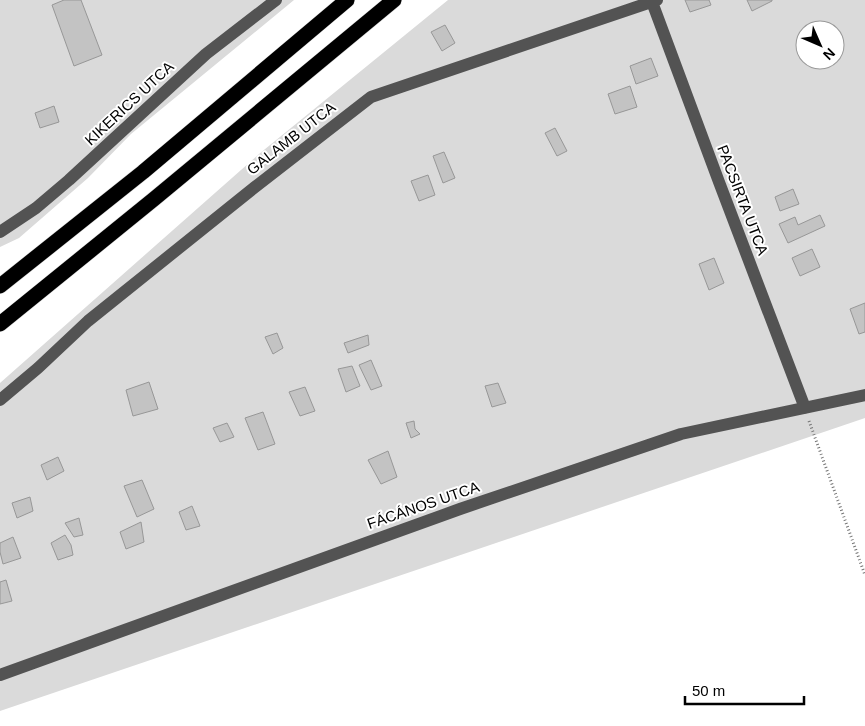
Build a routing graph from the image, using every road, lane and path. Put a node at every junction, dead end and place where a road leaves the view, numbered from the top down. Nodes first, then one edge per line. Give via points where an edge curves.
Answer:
1 (276, 0) edge
2 (347, 0) edge
3 (394, 0) edge
4 (655, 1) edge
5 (2, 232) edge
6 (0, 286) edge
7 (0, 324) edge
8 (865, 395) edge
9 (0, 400) edge
10 (805, 408) junction
11 (865, 575) edge
12 (0, 675) edge

1 - 5 street, KIKERICS UTCA via 206,54 69,180
2 - 6 highway via 143,172
3 - 7 highway
4 - 9 street, GALAMB UTCA via 371,97 96,315
4 - 10 street, PACSIRTA UTCA via 718,182
8 - 10 street, FÁCÁNOS UTCA
10 - 11 path
10 - 12 street, FÁCÁNOS UTCA via 681,434 451,512

